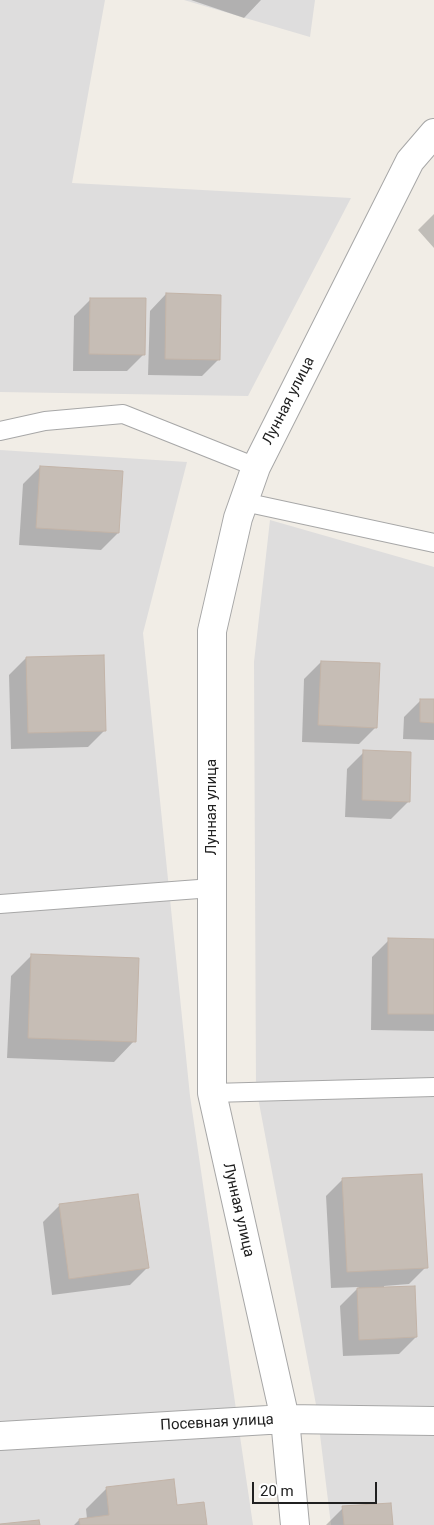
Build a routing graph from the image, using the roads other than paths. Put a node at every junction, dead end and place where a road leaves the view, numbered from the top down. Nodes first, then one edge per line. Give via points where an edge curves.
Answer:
1 (434, 133) edge
2 (0, 430) edge
3 (256, 467) junction
4 (244, 502) junction
5 (434, 543) edge
6 (212, 888) junction
7 (0, 904) edge
8 (434, 1087) edge
9 (212, 1093) junction
10 (285, 1419) junction
11 (434, 1421) edge
12 (0, 1436) edge
13 (295, 1525) edge

1 - 3 street, Лунная улица via 410,161
2 - 3 lane via 45,421 123,414
3 - 4 street, Лунная улица
4 - 5 lane
4 - 6 street, Лунная улица via 212,632
6 - 7 lane
6 - 9 street, Лунная улица
8 - 9 lane
9 - 10 street, Лунная улица
10 - 11 street, Посевная улица
10 - 12 street, Посевная улица
10 - 13 street, Лунная улица

